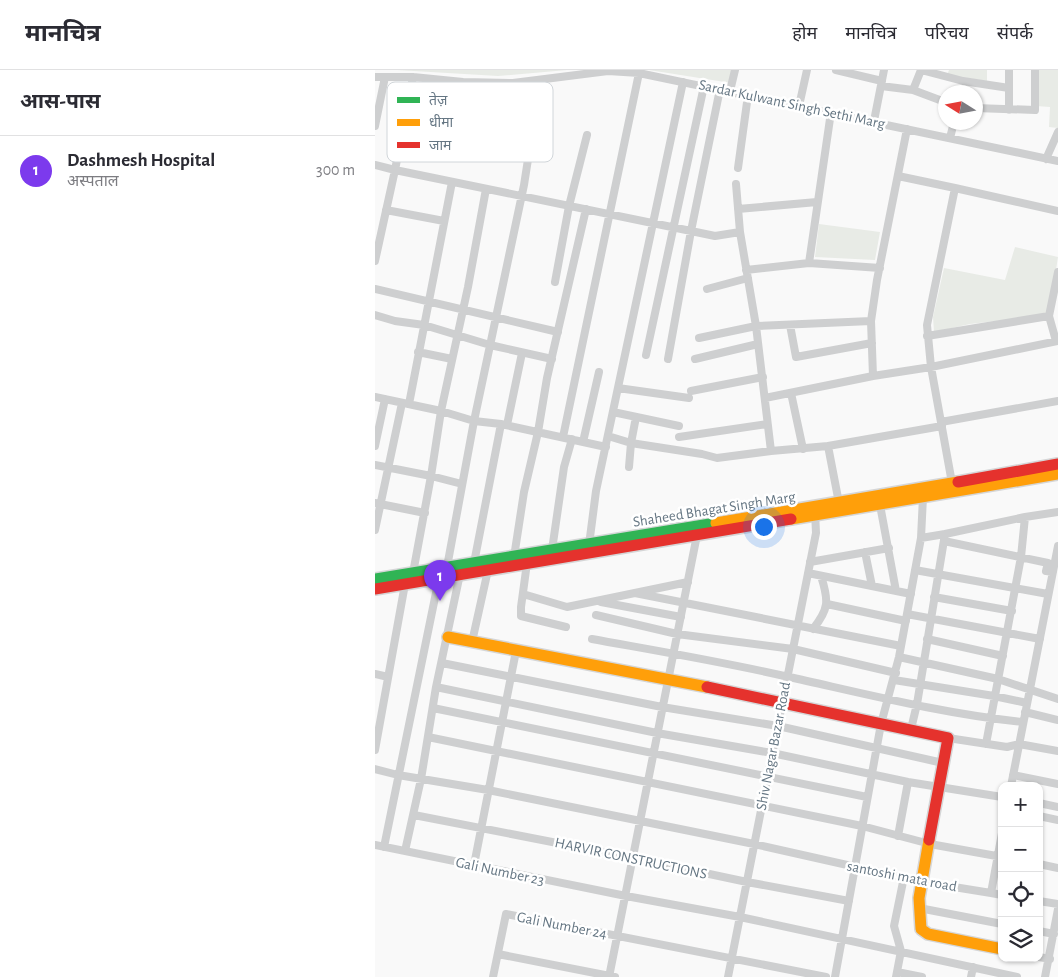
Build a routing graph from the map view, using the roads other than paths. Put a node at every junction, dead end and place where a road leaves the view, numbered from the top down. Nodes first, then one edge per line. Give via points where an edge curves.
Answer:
1 (735, 70) edge
2 (807, 70) edge
3 (837, 70) edge
4 (884, 70) edge
5 (921, 70) edge
6 (1009, 70) edge
7 (1035, 70) edge
8 (639, 73) junction
9 (946, 73) edge
10 (375, 77) edge
11 (385, 77) junction
12 (413, 77) junction
13 (533, 81) joint
14 (412, 82) edge
15 (463, 82) edge
16 (523, 82) edge
17 (683, 82) junction
18 (881, 83) junction
19 (704, 86) junction
20 (1009, 88) junction
21 (720, 89) junction
22 (913, 90) junction
23 (730, 92) junction
24 (748, 95) junction
25 (938, 99) edge
26 (799, 106) junction
27 (983, 108) edge
28 (1009, 110) junction
29 (831, 112) junction
30 (874, 121) junction
31 (375, 126) edge
32 (907, 129) junction
33 (952, 130) edge
34 (1058, 132) edge
35 (587, 135) dead end
36 (950, 138) junction
37 (1046, 159) junction
38 (1058, 160) edge
39 (397, 162) edge
40 (527, 162) edge
41 (375, 166) edge
42 (738, 168) dead end
43 (395, 170) junction
44 (898, 176) junction
45 (452, 182) junction
46 (737, 184) dead end
47 (955, 188) junction
48 (486, 189) junction
49 (522, 196) junction
50 (817, 202) junction
51 (569, 206) junction
52 (586, 209) junction
53 (738, 209) junction
54 (386, 210) junction
55 (1058, 211) edge
56 (610, 215) junction
57 (444, 221) junction
58 (653, 224) junction
59 (674, 228) junction
60 (691, 231) junction
61 (740, 232) junction
62 (377, 245) edge
63 (375, 260) edge
64 (809, 263) junction
65 (880, 268) junction
66 (1058, 272) edge
67 (747, 274) junction
68 (555, 282) dead end
69 (375, 289) edge
70 (707, 289) dead end
71 (427, 302) junction
72 (462, 310) junction
73 (375, 315) edge
74 (1049, 316) junction
75 (496, 318) junction
76 (871, 321) junction
77 (424, 325) junction
78 (790, 325) junction
79 (756, 326) junction
80 (558, 332) junction
81 (458, 336) junction
82 (927, 336) junction
83 (699, 338) dead end
84 (1057, 341) edge
85 (758, 344) junction
86 (872, 344) junction
87 (490, 345) junction
88 (418, 352) junction
89 (522, 352) junction
90 (646, 356) dead end
91 (668, 358) dead end
92 (452, 359) junction
93 (695, 359) dead end
94 (552, 360) junction
95 (931, 367) junction
96 (599, 372) dead end
97 (873, 376) junction
98 (763, 377) junction
99 (618, 388) junction
100 (791, 393) junction
101 (375, 397) edge
102 (765, 398) junction
103 (385, 399) junction
104 (1058, 401) edge
105 (405, 403) junction
106 (441, 411) junction
107 (613, 412) junction
108 (636, 417) junction
109 (474, 421) junction
110 (504, 424) junction
111 (767, 424) junction
112 (941, 424) junction
113 (679, 426) dead end
114 (538, 432) junction
115 (608, 436) junction
116 (563, 437) junction
117 (679, 437) dead end
118 (572, 439) junction
119 (583, 442) junction
120 (631, 444) junction
121 (375, 446) edge
122 (828, 446) junction
123 (606, 447) junction
124 (803, 449) junction
125 (771, 451) junction
126 (1058, 464) edge
127 (375, 465) edge
128 (388, 467) junction
129 (629, 467) dead end
130 (1058, 474) edge
131 (431, 476) junction
132 (952, 483) junction
133 (462, 484) junction
134 (923, 497) junction
135 (378, 503) edge
136 (839, 503) junction
137 (880, 504) junction
138 (815, 511) junction
139 (1058, 512) edge
140 (425, 513) junction
141 (1025, 517) junction
142 (375, 530) edge
143 (697, 535) junction
144 (921, 538) junction
145 (945, 538) junction
146 (589, 545) junction
147 (1058, 546) edge
148 (889, 548) junction
149 (552, 550) junction
150 (865, 552) junction
151 (514, 556) junction
152 (1021, 557) junction
153 (810, 562) junction
154 (474, 563) junction
155 (527, 563) junction
156 (447, 567) junction
157 (488, 570) junction
158 (915, 570) junction
159 (1053, 572) junction
160 (413, 573) junction
161 (808, 573) junction
162 (460, 574) junction
163 (938, 574) junction
164 (821, 576) junction
165 (439, 578) junction
166 (375, 580) edge
167 (688, 582) junction
168 (405, 584) junction
169 (871, 586) junction
170 (375, 588) edge
171 (1015, 588) junction
172 (896, 591) junction
173 (635, 593) junction
174 (523, 594) junction
175 (911, 594) junction
176 (1048, 594) junction
177 (934, 597) junction
178 (597, 601) junction
179 (684, 601) junction
180 (827, 604) junction
181 (1012, 611) junction
182 (596, 616) dead end
183 (681, 617) junction
184 (906, 618) junction
185 (931, 618) junction
186 (797, 626) junction
187 (566, 627) dead end
188 (813, 629) junction
189 (1007, 633) junction
190 (677, 634) junction
191 (448, 637) junction
192 (592, 639) dead end
193 (927, 639) junction
194 (1039, 639) junction
195 (472, 642) junction
196 (901, 646) junction
197 (793, 649) junction
198 (516, 651) junction
199 (674, 654) junction
200 (1003, 656) junction
201 (899, 657) junction
202 (923, 661) junction
203 (442, 663) junction
204 (375, 674) edge
205 (787, 676) junction
206 (510, 677) junction
207 (895, 677) junction
208 (388, 678) junction
209 (997, 679) junction
210 (669, 680) junction
211 (919, 684) junction
212 (436, 687) junction
213 (1029, 688) junction
214 (994, 696) junction
215 (1058, 699) edge
216 (887, 700) junction
217 (506, 701) junction
218 (782, 702) junction
219 (1027, 703) junction
220 (917, 704) junction
221 (662, 707) junction
222 (433, 708) junction
223 (1025, 712) junction
224 (992, 719) junction
225 (1058, 720) edge
226 (1023, 722) junction
227 (502, 723) junction
228 (881, 724) junction
229 (777, 726) junction
230 (911, 729) junction
231 (657, 734) junction
232 (428, 736) junction
233 (948, 738) junction
234 (986, 744) junction
235 (1019, 744) junction
236 (877, 748) junction
237 (375, 750) edge
238 (496, 750) junction
239 (1058, 751) edge
240 (772, 753) junction
241 (654, 754) junction
242 (943, 763) junction
243 (375, 770) edge
244 (399, 775) junction
245 (872, 775) junction
246 (1013, 775) junction
247 (768, 776) junction
248 (421, 778) junction
249 (648, 781) junction
250 (908, 782) junction
251 (1012, 782) edge
252 (1058, 784) edge
253 (940, 788) junction
254 (488, 790) junction
255 (998, 796) edge
256 (867, 797) junction
257 (762, 805) junction
258 (1043, 805) edge
259 (1058, 807) edge
260 (413, 815) junction
261 (1043, 817) edge
262 (1058, 820) edge
263 (641, 822) junction
264 (862, 826) junction
265 (481, 829) junction
266 (898, 836) junction
267 (754, 844) junction
268 (930, 844) junction
269 (375, 845) edge
270 (384, 847) junction
271 (405, 851) junction
272 (998, 856) edge
273 (633, 858) junction
274 (998, 861) edge
275 (474, 865) junction
276 (1043, 865) edge
277 (854, 866) junction
278 (1058, 868) edge
279 (904, 877) junction
280 (747, 882) junction
281 (923, 882) junction
282 (991, 893) junction
283 (998, 894) edge
284 (626, 896) junction
285 (849, 901) junction
286 (1043, 902) edge
287 (1058, 904) edge
288 (919, 908) junction
289 (1058, 910) edge
290 (740, 917) junction
291 (998, 923) edge
292 (1043, 932) edge
293 (1053, 934) junction
294 (618, 936) junction
295 (843, 939) junction
296 (1055, 944) edge
297 (998, 948) edge
298 (901, 952) junction
299 (498, 954) junction
300 (1043, 958) edge
301 (1049, 959) junction
302 (731, 960) junction
303 (973, 966) junction
304 (897, 974) edge
305 (493, 977) edge
306 (611, 977) edge
307 (728, 977) edge
308 (825, 977) edge
309 (835, 977) edge
310 (922, 977) edge
311 (971, 977) edge
312 (1017, 977) edge
313 (1045, 977) edge

1 - 23 street
2 - 26 street
3 - 18 street
4 - 18 street
5 - 9 street
5 - 22 street
6 - 20 street
7 - 28 street via 1035,110
8 - 13 street, Sardar Kulwant Singh Sethi Marg via 608,71
8 - 17 street, Sardar Kulwant Singh Sethi Marg
8 - 56 street
9 - 20 street via 963,81
10 - 11 street, Sardar Kulwant Singh Sethi Marg
11 - 12 street, Sardar Kulwant Singh Sethi Marg
11 - 31 street
12 - 14 street
12 - 15 street, Sardar Kulwant Singh Sethi Marg
13 - 16 street, Sardar Kulwant Singh Sethi Marg
17 - 19 street, Sardar Kulwant Singh Sethi Marg
17 - 58 street
18 - 22 street
18 - 30 street
19 - 21 street, Sardar Kulwant Singh Sethi Marg
19 - 59 street
20 - 28 street
21 - 23 street, Sardar Kulwant Singh Sethi Marg
21 - 60 street
22 - 25 street
23 - 24 street, Sardar Kulwant Singh Sethi Marg
24 - 26 street, Sardar Kulwant Singh Sethi Marg
24 - 42 street
26 - 29 street, Sardar Kulwant Singh Sethi Marg
27 - 28 street
29 - 30 street, Sardar Kulwant Singh Sethi Marg
29 - 50 street
30 - 32 street, Sardar Kulwant Singh Sethi Marg
32 - 36 street, Sardar Kulwant Singh Sethi Marg
32 - 44 street
33 - 36 street
34 - 37 street
35 - 51 street
36 - 37 street, Sardar Kulwant Singh Sethi Marg
37 - 38 street, Sardar Kulwant Singh Sethi Marg
39 - 43 street
40 - 49 street
41 - 43 street
43 - 45 street
43 - 54 street
44 - 47 street
44 - 65 street
45 - 48 street
45 - 57 street
46 - 53 street
47 - 55 street
47 - 82 street
48 - 49 street
48 - 72 street
49 - 51 street
49 - 75 street
50 - 53 street
50 - 64 street
51 - 52 street
51 - 68 street
52 - 56 street
52 - 80 street
53 - 61 street
54 - 57 street
54 - 62 street
56 - 58 street
56 - 116 street
57 - 71 street
58 - 59 street
58 - 99 street
59 - 60 street
59 - 90 street
60 - 61 street via 715,236
60 - 91 street
61 - 67 street
62 - 63 street
64 - 65 street
64 - 67 street
65 - 76 street
66 - 74 street
67 - 70 street
67 - 79 street
69 - 71 street
71 - 72 street
71 - 77 street
72 - 75 street
72 - 81 street
73 - 77 street
74 - 82 street
74 - 84 street
75 - 80 street
75 - 87 street
76 - 78 street
76 - 86 street
77 - 81 street
77 - 88 street
78 - 79 street
78 - 86 street via 796,357
79 - 83 street
79 - 85 street
80 - 94 street
81 - 87 street
81 - 92 street
82 - 95 street
84 - 95 street
85 - 93 street
85 - 98 street
86 - 97 street
87 - 89 street
87 - 109 street
88 - 92 street
88 - 105 street
89 - 94 street
89 - 110 street
92 - 106 street
94 - 114 street
95 - 97 street
95 - 112 street
96 - 119 street
97 - 100 street
98 - 99 street via 690,395
98 - 102 street
99 - 107 street
100 - 102 street
100 - 124 street
101 - 103 street
102 - 111 street
103 - 105 street
103 - 121 street
104 - 112 street
105 - 106 street
105 - 128 street
106 - 109 street
106 - 131 street
107 - 108 street
107 - 115 street
108 - 113 street
108 - 120 street
109 - 110 street
109 - 133 street
110 - 114 street
110 - 154 street
111 - 117 street
111 - 125 street
112 - 122 street
112 - 132 street
114 - 116 street
114 - 151 street
115 - 120 street
115 - 123 street
116 - 118 street
118 - 119 street
118 - 149 street via 564,467
119 - 123 street
120 - 125 street via 717,458
120 - 129 street
122 - 124 street
122 - 136 street
123 - 146 street
124 - 125 street
126 - 132 main road, Shaheed Bhagat Singh Marg
127 - 128 street
128 - 131 street
128 - 135 street
130 - 134 main road
131 - 133 street
131 - 140 street
132 - 136 main road, Shaheed Bhagat Singh Marg
133 - 156 street
134 - 137 main road
134 - 144 street
135 - 140 street
135 - 142 street
136 - 138 main road, Shaheed Bhagat Singh Marg
137 - 138 main road
137 - 148 street
138 - 143 main road
138 - 146 main road, Shaheed Bhagat Singh Marg
138 - 153 street, Shiv Nagar Bazar Road via 816,533
139 - 141 street
140 - 160 street
141 - 145 street
141 - 152 street
143 - 155 main road
143 - 167 street
144 - 145 street
144 - 158 street
145 - 152 street
145 - 163 street
146 - 149 main road, Shaheed Bhagat Singh Marg
147 - 159 street
148 - 150 street
148 - 172 street
149 - 151 main road, Shaheed Bhagat Singh Marg
150 - 153 street
150 - 169 street
151 - 154 main road, Shaheed Bhagat Singh Marg
152 - 159 street via 1048,562 1046,571
152 - 171 street
153 - 161 street, Shiv Nagar Bazar Road
154 - 156 main road, Shaheed Bhagat Singh Marg
155 - 157 main road
155 - 174 street
156 - 160 main road, Shaheed Bhagat Singh Marg
157 - 162 main road
157 - 195 street
158 - 163 street
158 - 175 street
159 - 176 street
160 - 166 main road, Shaheed Bhagat Singh Marg
161 - 164 street
161 - 186 street, Shiv Nagar Bazar Road
162 - 165 main road
162 - 191 street
163 - 171 street
163 - 177 street
164 - 169 street
164 - 180 street
165 - 168 main road
165 - 244 street
167 - 173 street
167 - 179 street
168 - 170 main road
168 - 208 street
169 - 172 street
171 - 176 street
171 - 181 street
172 - 175 street
173 - 178 street
173 - 179 street
174 - 178 street via 567,607
174 - 187 street via 521,616
175 - 184 street
176 - 194 street
177 - 181 street
177 - 185 street
178 - 183 street
179 - 183 street
179 - 186 street
180 - 184 street
180 - 188 street
181 - 189 street
182 - 190 street
183 - 190 street
184 - 185 street
184 - 196 street
185 - 189 street
185 - 193 street
186 - 188 street
186 - 197 street, Shiv Nagar Bazar Road
188 - 196 street
189 - 194 street
189 - 200 street
190 - 197 street
190 - 199 street
191 - 195 main road
191 - 203 street
192 - 199 street
193 - 200 street
193 - 202 street
194 - 213 street
195 - 198 main road
196 - 201 street
197 - 205 street, Shiv Nagar Bazar Road
197 - 207 street
198 - 206 street
198 - 210 main road
199 - 205 street
199 - 210 street
200 - 209 street
201 - 202 street
201 - 207 street
202 - 209 street
202 - 211 street
203 - 206 street
203 - 212 street
204 - 208 street
205 - 216 street
205 - 218 street, Shiv Nagar Bazar Road
206 - 217 street
206 - 221 street
207 - 211 street
207 - 216 street
208 - 237 street
209 - 213 street
209 - 214 street
210 - 218 main road
210 - 221 street
211 - 214 street
211 - 220 street
212 - 217 street
212 - 222 street
213 - 215 street
213 - 219 street
214 - 219 street
214 - 224 street
216 - 220 street
216 - 228 street
217 - 227 street
217 - 231 street
218 - 228 main road
218 - 229 street, Shiv Nagar Bazar Road
219 - 223 street
220 - 224 street
220 - 230 street
221 - 229 street
221 - 231 street
222 - 227 street
222 - 232 street
223 - 225 street
223 - 226 street
224 - 226 street
224 - 234 street
226 - 235 street
227 - 238 street
227 - 241 street
228 - 230 main road
228 - 236 street
229 - 236 street
229 - 240 street, Shiv Nagar Bazar Road
230 - 233 main road
231 - 240 street
231 - 241 street
232 - 238 street
232 - 248 street
233 - 234 street
233 - 242 main road
234 - 235 street via 1007,747
235 - 239 street
235 - 246 street
236 - 242 street
236 - 245 street
238 - 249 street
238 - 254 street
240 - 245 street
240 - 247 street, Shiv Nagar Bazar Road
241 - 247 street
241 - 249 street
242 - 253 main road
243 - 244 street, santoshi mata road
244 - 248 street, santoshi mata road
244 - 270 street
245 - 250 street
245 - 256 street
246 - 251 street
246 - 252 street
247 - 256 street
247 - 257 street, Shiv Nagar Bazar Road
248 - 254 street, santoshi mata road
248 - 260 street
249 - 257 street
249 - 263 street
250 - 253 street
250 - 266 street
253 - 255 street
253 - 268 main road
254 - 263 street, santoshi mata road
254 - 265 street
256 - 264 street
257 - 264 street
257 - 267 street, Shiv Nagar Bazar Road
258 - 259 street
260 - 265 street, HARVIR CONSTRUCTIONS
260 - 271 street
261 - 262 street
263 - 267 street, santoshi mata road
263 - 273 street
264 - 266 street
264 - 277 street
265 - 273 street, HARVIR CONSTRUCTIONS
265 - 275 street
266 - 268 street
267 - 277 street, santoshi mata road
267 - 280 street, Shiv Nagar Bazar Road
268 - 272 street
268 - 281 main road
269 - 270 street, Gali Number 23
270 - 271 street, Gali Number 23
271 - 275 street, Gali Number 23
273 - 280 street, HARVIR CONSTRUCTIONS
273 - 284 street
274 - 282 street
275 - 284 street, Gali Number 23
276 - 278 street
277 - 279 street, santoshi mata road
277 - 285 street
279 - 281 street, santoshi mata road
279 - 298 street via 894,926
280 - 285 street, HARVIR CONSTRUCTIONS
280 - 290 street, Shiv Nagar Bazar Road
281 - 282 street, santoshi mata road
281 - 288 main road
282 - 283 street, santoshi mata road
284 - 290 street, Gali Number 23
284 - 294 street
285 - 295 street
286 - 287 street
288 - 291 street
288 - 297 main road via 921,929 928,934
289 - 293 street
290 - 295 street, Gali Number 23
290 - 302 street, Shiv Nagar Bazar Road
292 - 293 street
293 - 296 street
294 - 299 street, Gali Number 24 via 506,914
294 - 302 street, Gali Number 24
294 - 306 street
295 - 298 street, Gali Number 23
295 - 309 street
296 - 301 street
298 - 303 street, Gali Number 23
298 - 304 street
299 - 305 street
299 - 306 street
300 - 301 street
301 - 313 street
302 - 307 street, Shiv Nagar Bazar Road
302 - 308 street, Gali Number 24
303 - 311 street
303 - 312 street, Gali Number 23
304 - 310 street

